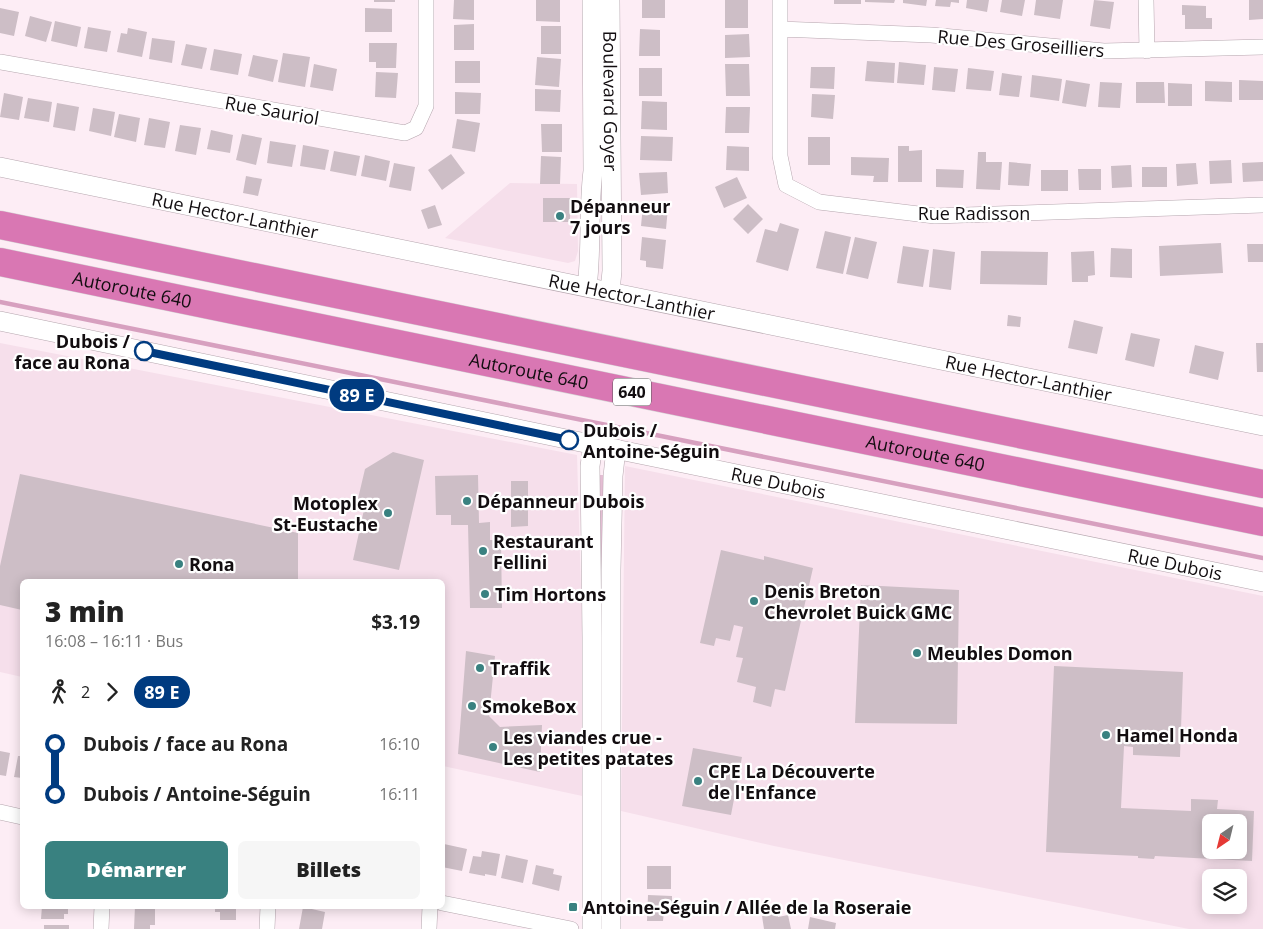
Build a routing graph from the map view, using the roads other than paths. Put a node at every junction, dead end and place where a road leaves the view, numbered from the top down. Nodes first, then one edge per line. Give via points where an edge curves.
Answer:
1 (426, 0) edge
2 (592, 0) edge
3 (610, 0) edge
4 (780, 0) edge
5 (1146, 0) edge
6 (780, 29) junction
7 (1263, 47) edge
8 (1147, 51) junction
9 (0, 62) edge
10 (0, 168) edge
11 (1263, 205) edge
12 (0, 225) edge
13 (0, 262) edge
14 (587, 287) junction
15 (610, 291) junction
16 (0, 321) edge
17 (1263, 426) edge
18 (593, 444) junction
19 (616, 449) junction
20 (1263, 484) edge
21 (1263, 522) edge
22 (1263, 582) edge
23 (592, 637) junction
24 (612, 638) junction
25 (592, 749) junction
26 (612, 750) junction
27 (0, 812) edge
28 (20, 817) edge
29 (445, 904) edge
30 (102, 909) edge
31 (268, 909) edge
32 (430, 909) edge
33 (101, 929) edge
34 (267, 929) edge
35 (429, 929) edge
36 (571, 929) edge
37 (592, 929) edge
38 (611, 929) edge

1 - 9 street, Rue Sauriol via 426,106 416,128 405,132
2 - 14 street, Boulevard Goyer via 593,171
3 - 15 street, Boulevard Goyer
4 - 6 street
5 - 8 street
6 - 8 street, Rue Des Groseilliers via 931,35 1104,51
6 - 11 street, Rue Radisson via 780,156 786,185 819,202 935,216
7 - 8 street, Rue Des Groseilliers
10 - 14 street, Rue Hector-Lanthier
12 - 20 highway, Autoroute 640 / 640
13 - 21 highway, Autoroute 640 / 640
14 - 15 street, Rue Hector-Lanthier
15 - 17 street, Rue Hector-Lanthier
16 - 18 street, Rue Dubois
18 - 19 street, Rue Dubois
18 - 23 street via 590,466
19 - 22 street, Rue Dubois
19 - 24 street
23 - 24 street
23 - 25 street
24 - 26 street
25 - 26 street
25 - 37 street
26 - 38 street
27 - 28 street
29 - 36 street
30 - 33 street
31 - 34 street
32 - 35 street

